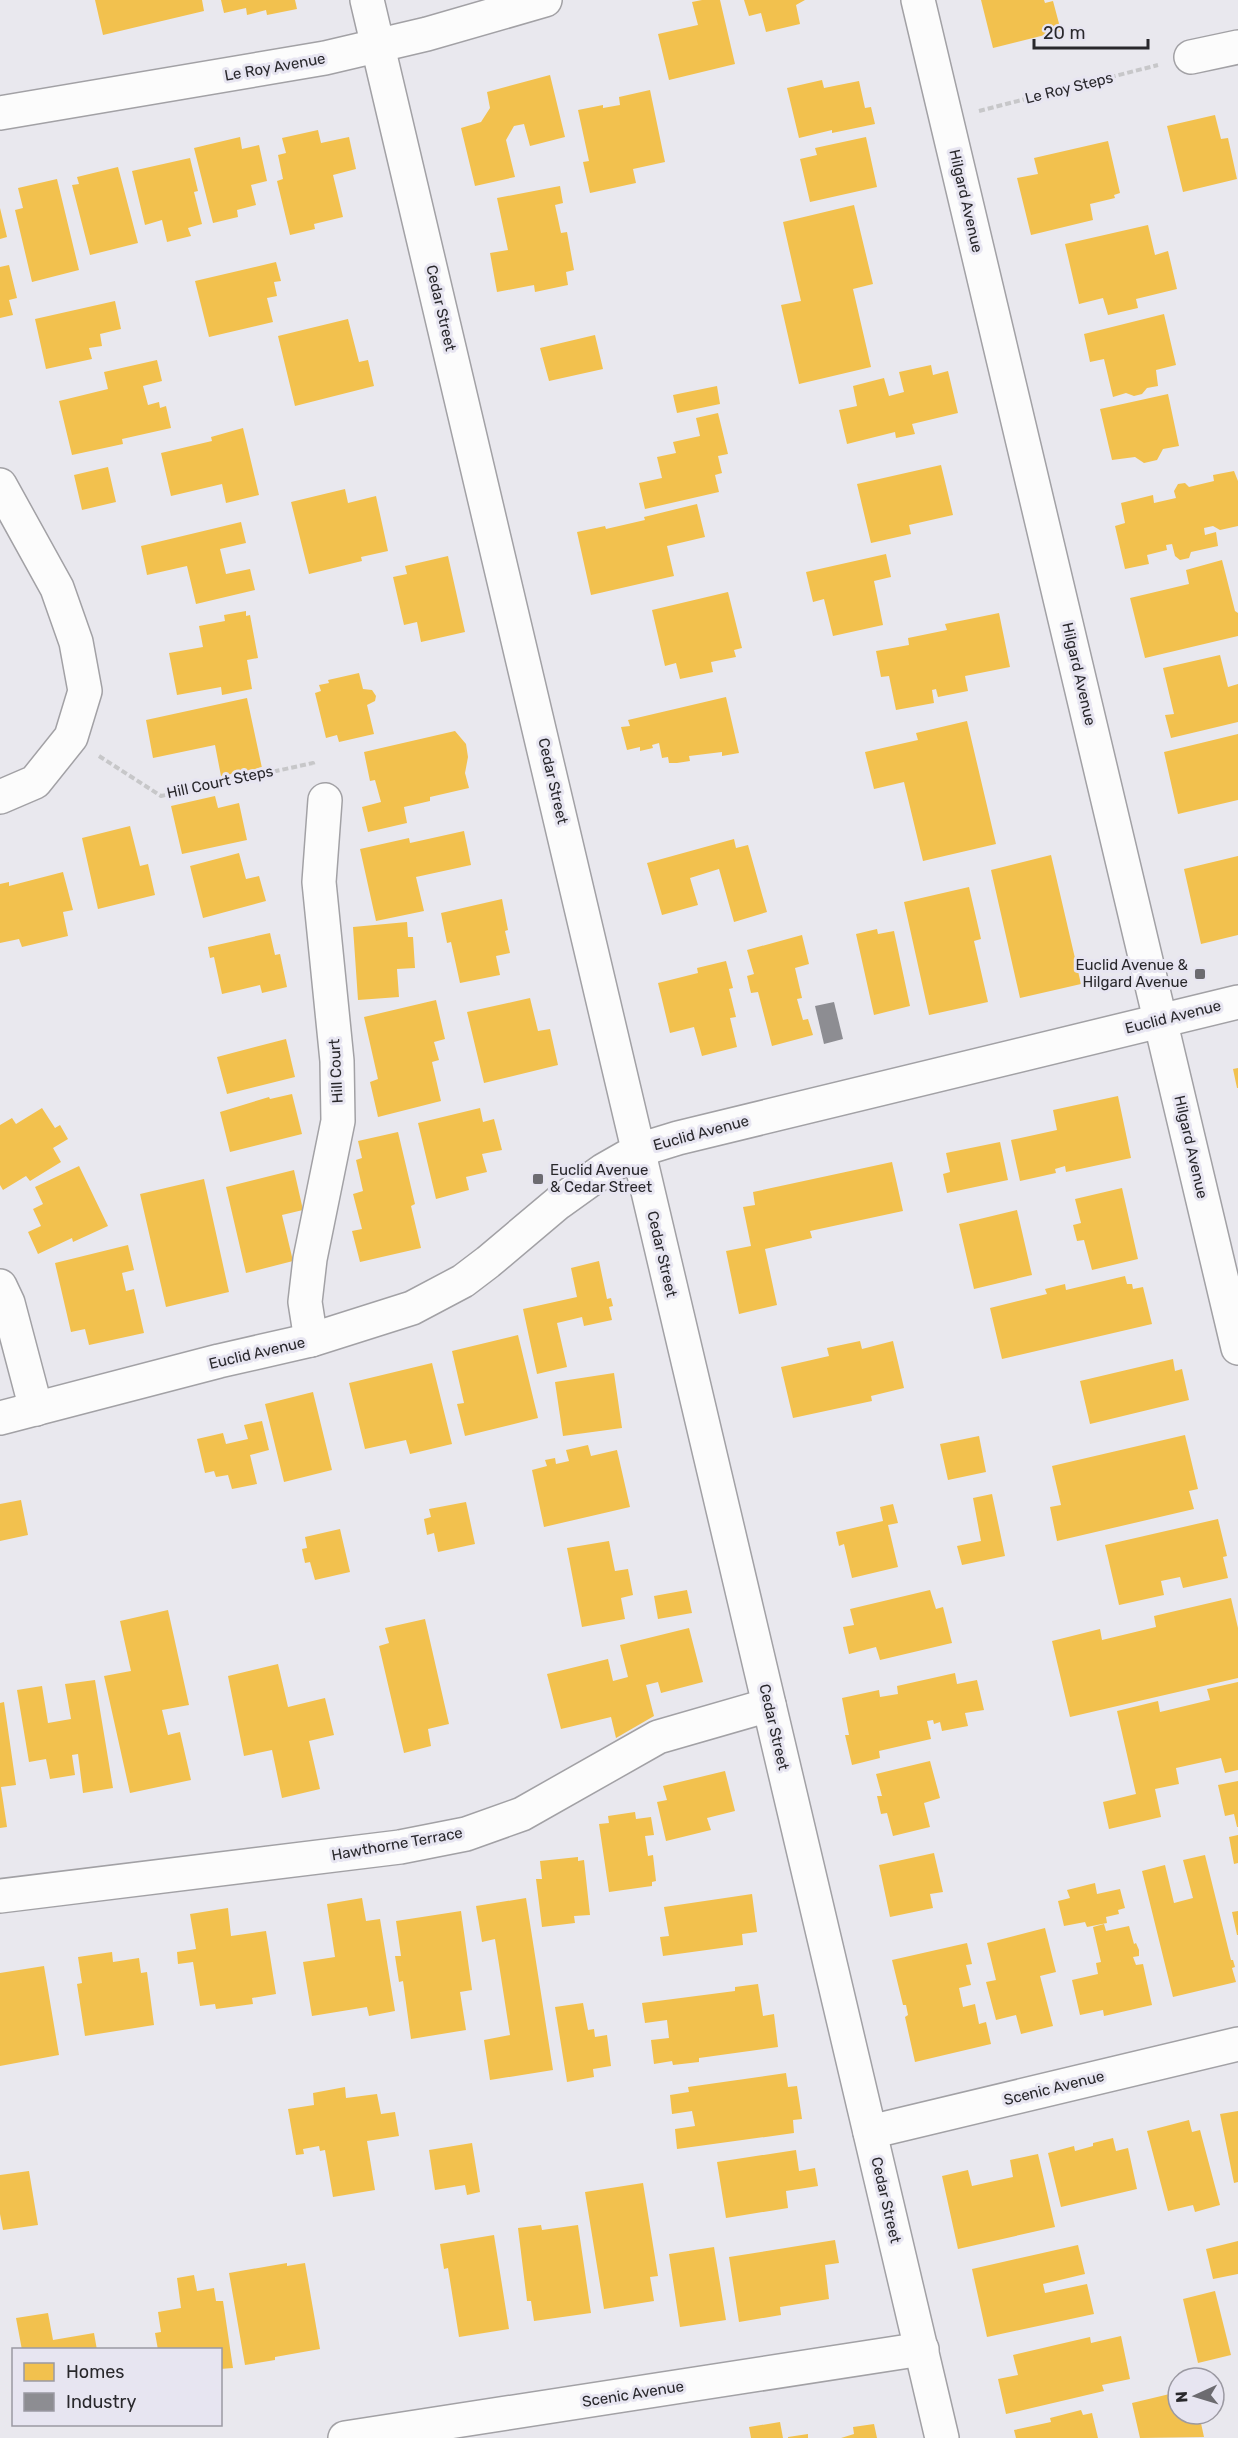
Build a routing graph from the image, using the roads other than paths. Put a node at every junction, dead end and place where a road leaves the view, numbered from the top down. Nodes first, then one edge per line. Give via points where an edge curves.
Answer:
1 (367, 0) edge
2 (545, 0) edge
3 (918, 0) edge
4 (378, 46) junction
5 (1238, 47) edge
6 (1191, 57) road end
7 (0, 113) edge
8 (0, 485) edge
9 (0, 797) edge
10 (325, 800) dead end
11 (1238, 1002) edge
12 (1161, 1020) junction
13 (639, 1150) junction
14 (0, 1286) edge
15 (311, 1340) junction
16 (1238, 1348) edge
17 (36, 1409) junction
18 (0, 1418) edge
19 (769, 1705) junction
20 (0, 1896) edge
21 (1238, 2044) edge
22 (870, 2132) junction
23 (922, 2349) junction
24 (345, 2438) edge
25 (942, 2438) edge

1 - 4 street, Cedar Street
2 - 4 street, Le Roy Avenue
3 - 12 street, Hilgard Avenue
4 - 7 street, Le Roy Avenue
4 - 13 street, Cedar Street
5 - 6 street
8 - 9 street via 57,588 76,642 86,691 71,737 35,782
10 - 15 street, Hill Court via 319,882 337,1061 338,1121 310,1259 305,1302
11 - 12 street, Euclid Avenue
12 - 13 street, Euclid Avenue
12 - 16 street, Hilgard Avenue
13 - 15 street, Euclid Avenue via 558,1203 463,1281 412,1308
13 - 19 street, Cedar Street
14 - 17 street
15 - 17 street, Euclid Avenue
17 - 18 street, Euclid Avenue
19 - 20 street, Hawthorne Terrace via 658,1737 522,1814 466,1834 400,1847
19 - 22 street, Cedar Street
21 - 22 street, Scenic Avenue
22 - 23 street, Cedar Street
23 - 24 street, Scenic Avenue
23 - 25 street, Cedar Street

